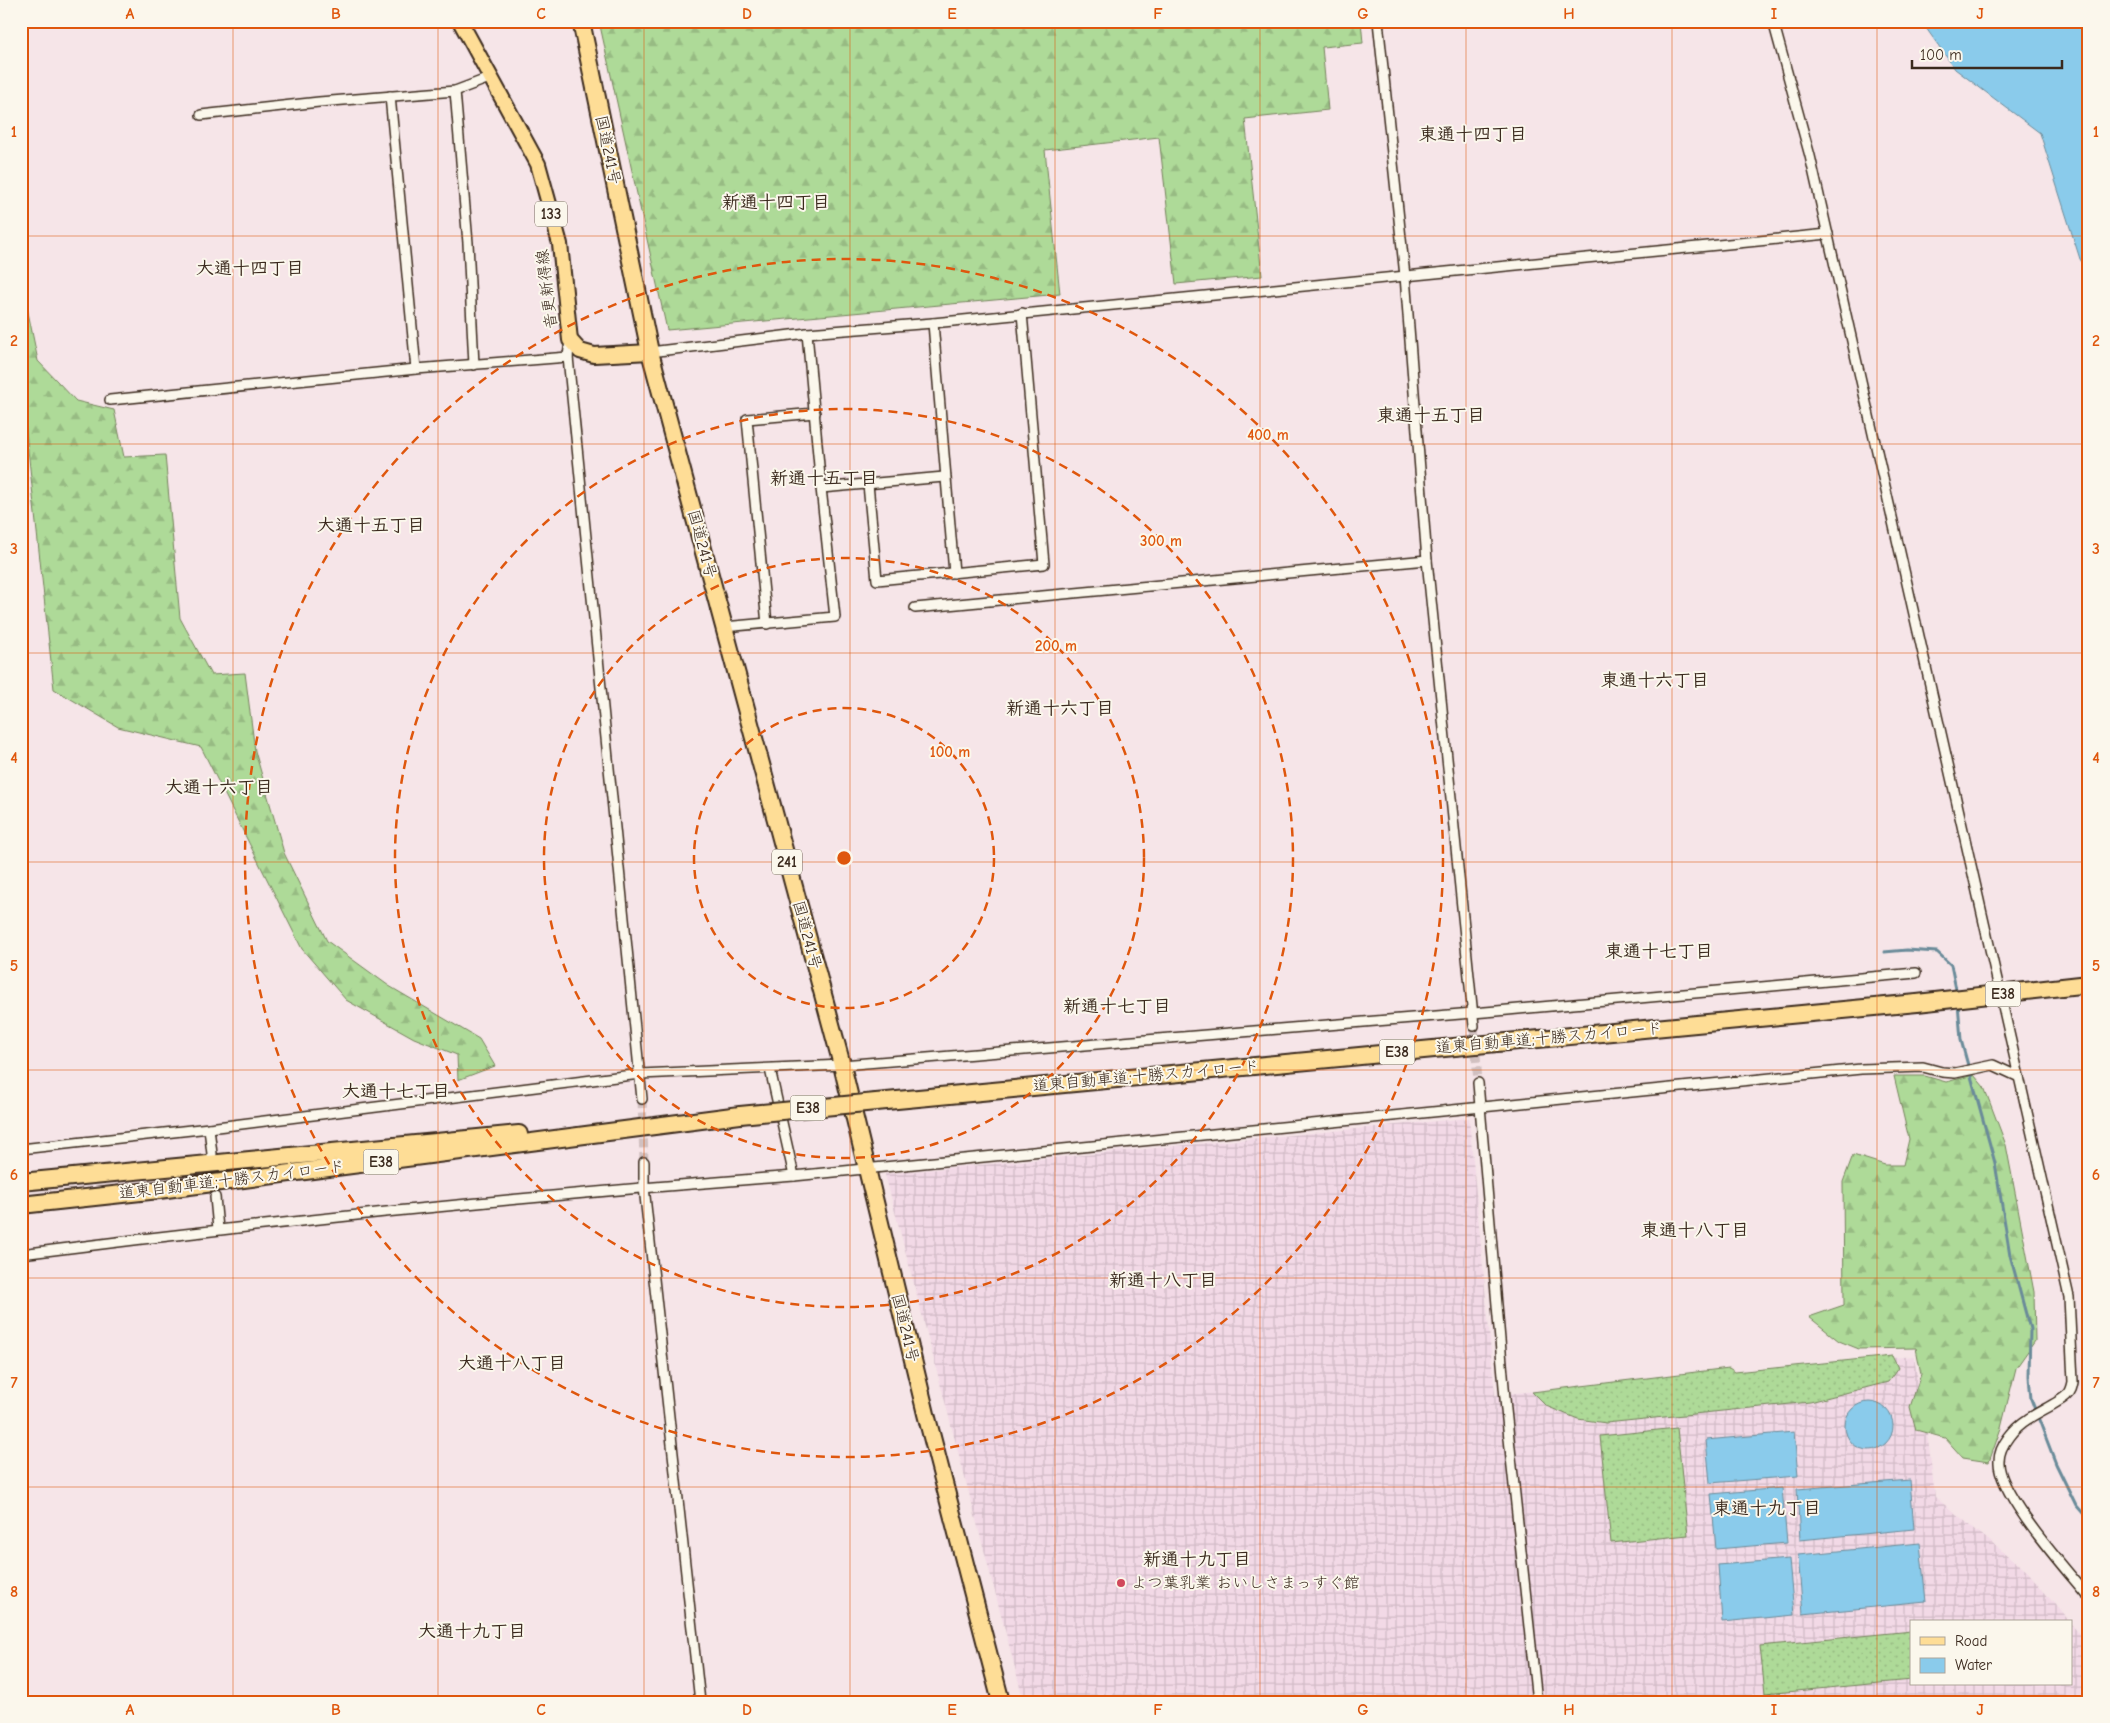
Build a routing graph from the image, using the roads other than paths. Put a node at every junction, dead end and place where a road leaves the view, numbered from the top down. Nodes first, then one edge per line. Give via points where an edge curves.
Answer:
1 (460, 21) edge
2 (581, 21) edge
3 (1378, 21) edge
4 (1773, 21) edge
5 (492, 78) junction
6 (455, 91) junction
7 (390, 96) junction
8 (201, 115) dead end
9 (1828, 234) junction
10 (1405, 276) junction
11 (1022, 313) junction
12 (933, 323) junction
13 (807, 333) junction
14 (570, 340) junction
15 (650, 352) junction
16 (568, 357) junction
17 (474, 365) junction
18 (416, 369) junction
19 (110, 400) dead end
20 (815, 414) junction
21 (944, 477) junction
22 (868, 484) junction
23 (820, 488) junction
24 (1427, 560) junction
25 (954, 573) junction
26 (915, 608) dead end
27 (767, 624) junction
28 (724, 627) junction
29 (1916, 973) dead end
30 (2089, 984) edge
31 (1473, 1012) junction
32 (1474, 1026) tunnel mouth
33 (842, 1065) junction
34 (770, 1069) junction
35 (640, 1074) junction
36 (2019, 1077) junction
37 (1478, 1083) tunnel mouth
38 (642, 1099) tunnel mouth
39 (1479, 1107) junction
40 (740, 1115) junction
41 (209, 1128) junction
42 (21, 1149) edge
43 (212, 1154) dead end
44 (644, 1162) tunnel mouth
45 (866, 1168) junction
46 (794, 1176) junction
47 (21, 1182) edge
48 (644, 1187) junction
49 (215, 1197) dead end
50 (21, 1205) edge
51 (218, 1229) junction
52 (21, 1254) edge
53 (2089, 1601) edge
54 (700, 1702) edge
55 (1001, 1702) edge
56 (1537, 1702) edge

1 - 5 main road, 音更新得線 / 133
2 - 15 highway, 国道241号 / 241
3 - 10 street
4 - 9 street
5 - 6 street
5 - 14 main road, 音更新得線 / 133 via 538,164 560,244
6 - 7 street
6 - 17 street
7 - 8 street
7 - 18 street
9 - 10 street
9 - 36 street
10 - 11 street
10 - 24 street
11 - 12 street
11 - 25 street via 1044,564
12 - 13 street
12 - 21 street
13 - 15 street
13 - 20 street
14 - 15 main road, 音更新得線 via 580,351 594,355
14 - 16 street
15 - 28 highway, 国道241号 / 241
16 - 17 street
16 - 35 street
17 - 18 street
18 - 19 street
20 - 23 street
20 - 27 street via 747,419
21 - 22 street
21 - 25 street
22 - 23 street
22 - 25 street via 877,580
23 - 27 street via 835,617
24 - 26 street
24 - 31 street
27 - 28 street
28 - 33 highway, 国道241号 / 241
29 - 31 street
30 - 40 highway, 道東自動車道;十勝スカイロード / E38, bridge
31 - 32 street
31 - 33 street
33 - 34 street
33 - 45 highway, 国道241号 / 241
34 - 35 street
34 - 46 street
35 - 38 street
35 - 41 street
36 - 39 street via 1993,1065 1955,1073 1923,1067 1861,1069
36 - 53 street via 2069,1297 2074,1382 2067,1396 2016,1429 2000,1450 1998,1463 2012,1498
37 - 39 street
39 - 45 street
39 - 56 street via 1506,1410
40 - 47 highway, 道東自動車道;十勝スカイロード / E38
40 - 50 highway, 道東自動車道;十勝スカイロード / E38
41 - 42 street
41 - 43 street
44 - 48 street
45 - 46 street
45 - 55 highway, 国道241号 / 241
46 - 48 street
48 - 51 street
48 - 54 street
49 - 51 street
51 - 52 street

